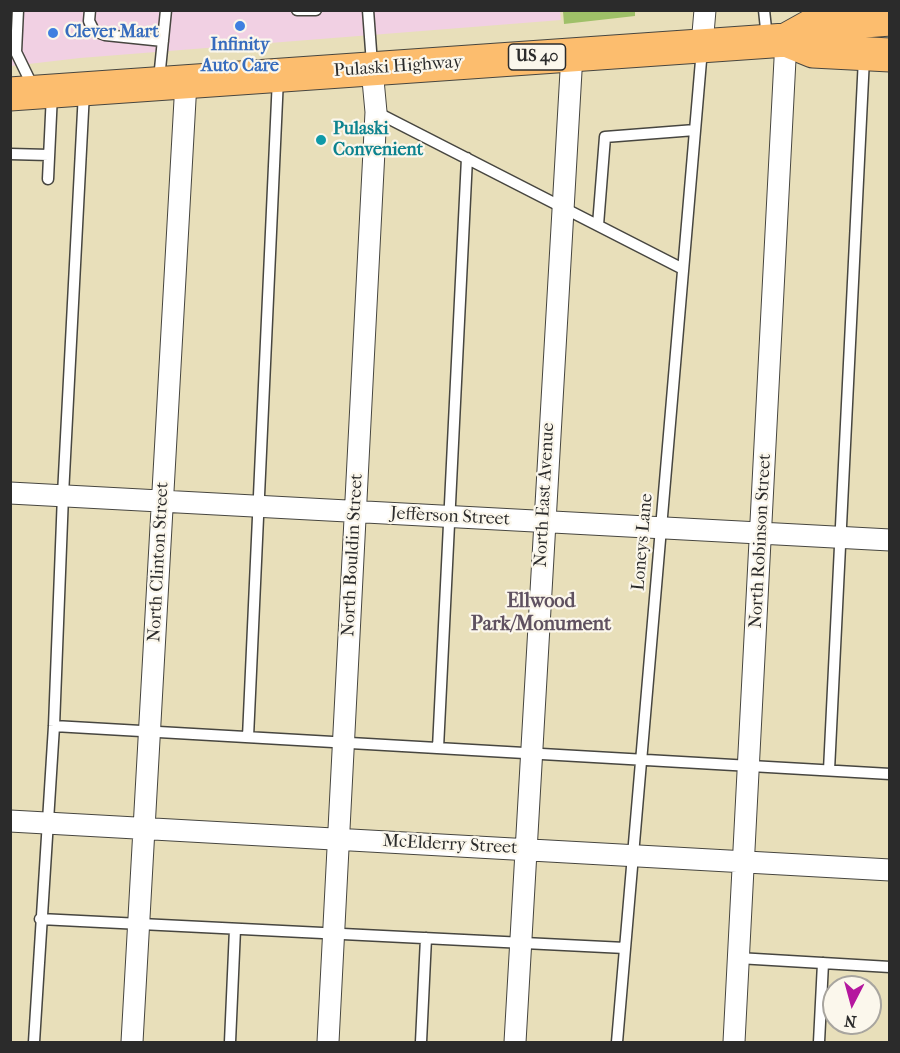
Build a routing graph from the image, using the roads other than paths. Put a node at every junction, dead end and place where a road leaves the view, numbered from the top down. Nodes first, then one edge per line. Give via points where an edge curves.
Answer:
1 (18, 10) edge
2 (90, 10) edge
3 (166, 10) edge
4 (297, 10) edge
5 (316, 10) edge
6 (368, 10) edge
7 (705, 10) edge
8 (890, 19) edge
9 (772, 30) edge
10 (163, 41) junction
11 (702, 45) junction
12 (881, 50) edge
13 (572, 54) junction
14 (372, 69) junction
15 (279, 75) junction
16 (172, 83) junction
17 (46, 91) edge
18 (376, 112) junction
19 (695, 130) junction
20 (10, 154) edge
21 (49, 155) junction
22 (467, 158) junction
23 (48, 179) dead end
24 (561, 207) junction
25 (598, 225) junction
26 (684, 269) junction
27 (10, 493) edge
28 (63, 495) junction
29 (163, 501) junction
30 (259, 506) junction
31 (355, 511) junction
32 (448, 516) junction
33 (544, 522) junction
34 (660, 528) junction
35 (762, 534) junction
36 (842, 538) junction
37 (890, 540) edge
38 (54, 726) junction
39 (150, 732) junction
40 (248, 737) junction
41 (343, 743) junction
42 (438, 748) junction
43 (532, 753) junction
44 (641, 760) junction
45 (748, 766) junction
46 (829, 770) junction
47 (890, 774) edge
48 (10, 820) edge
49 (48, 823) junction
50 (144, 828) junction
51 (338, 839) junction
52 (527, 849) junction
53 (633, 856) junction
54 (742, 862) junction
55 (890, 870) edge
56 (40, 919) junction
57 (139, 924) junction
58 (235, 928) junction
59 (334, 934) junction
60 (426, 938) junction
61 (521, 943) junction
62 (625, 948) junction
63 (738, 958) junction
64 (823, 963) junction
65 (890, 967) edge
66 (34, 1042) edge
67 (132, 1042) edge
68 (230, 1042) edge
69 (328, 1042) edge
70 (421, 1042) edge
71 (515, 1042) edge
72 (617, 1042) edge
73 (734, 1042) edge
74 (819, 1042) edge

1 - 17 lane via 16,52
2 - 10 lane via 89,21 94,31
3 - 10 lane
4 - 5 lane
6 - 14 lane
7 - 11 street
8 - 9 main road, Pulaski Highway / US 40
9 - 11 main road, Pulaski Highway / US 40
9 - 12 main road, Pulaski Highway / US 40 via 813,51
9 - 35 street, North Robinson Street
10 - 16 lane
11 - 13 main road, Pulaski Highway / US 40
11 - 19 lane, Loneys Lane
12 - 36 lane
13 - 14 main road, Pulaski Highway / US 40
13 - 24 street, North East Avenue
14 - 15 main road, Pulaski Highway / US 40
14 - 18 street, North Bouldin Street
15 - 16 main road, Pulaski Highway / US 40
15 - 30 lane
16 - 17 main road, Pulaski Highway / US 40
16 - 29 street, North Clinton Street
17 - 21 lane
17 - 28 lane
18 - 22 lane
18 - 31 street, North Bouldin Street
19 - 25 lane via 605,137
19 - 26 lane, Loneys Lane
20 - 21 lane
21 - 23 lane
22 - 24 lane
22 - 32 lane
24 - 25 lane
24 - 33 street, North East Avenue
25 - 26 lane
26 - 34 lane, Loneys Lane
27 - 28 street, Jefferson Street
28 - 29 street, Jefferson Street
28 - 38 lane
29 - 30 street, Jefferson Street
29 - 39 street, North Clinton Street
30 - 31 street, Jefferson Street
30 - 40 lane
31 - 32 street, Jefferson Street
31 - 41 street, North Bouldin Street
32 - 33 street, Jefferson Street
32 - 42 lane
33 - 34 street, Jefferson Street
33 - 43 street, North East Avenue
34 - 35 street, Jefferson Street
34 - 44 lane, Loneys Lane
35 - 36 street, Jefferson Street
35 - 45 street, North Robinson Street
36 - 37 street, Jefferson Street
36 - 46 lane
38 - 39 lane
38 - 49 lane
39 - 40 lane
39 - 50 street, North Clinton Street
40 - 41 lane
41 - 42 lane
41 - 51 street, North Bouldin Street
42 - 43 lane
43 - 44 lane
43 - 52 street, North East Avenue
44 - 45 lane
44 - 53 lane, Loneys Lane
45 - 46 lane
45 - 54 street, North Robinson Street
46 - 47 lane
48 - 49 street, McElderry Street
49 - 50 street, McElderry Street
49 - 56 lane
50 - 51 street, McElderry Street
50 - 57 street, North Clinton Street
51 - 52 street, McElderry Street
51 - 59 street, North Bouldin Street
52 - 53 street, McElderry Street
52 - 61 street, North East Avenue
53 - 54 street, McElderry Street
53 - 62 lane, Loneys Lane
54 - 55 street, McElderry Street
54 - 63 street, North Robinson Street
56 - 57 lane
56 - 66 lane
57 - 58 lane
57 - 67 street, North Clinton Street
58 - 59 lane
58 - 68 lane
59 - 60 lane
59 - 69 street, North Bouldin Street
60 - 61 lane
60 - 70 lane
61 - 62 lane
61 - 71 street, North East Avenue
62 - 72 lane, Loneys Lane
63 - 64 lane
63 - 73 street, North Robinson Street
64 - 65 lane
64 - 74 lane

